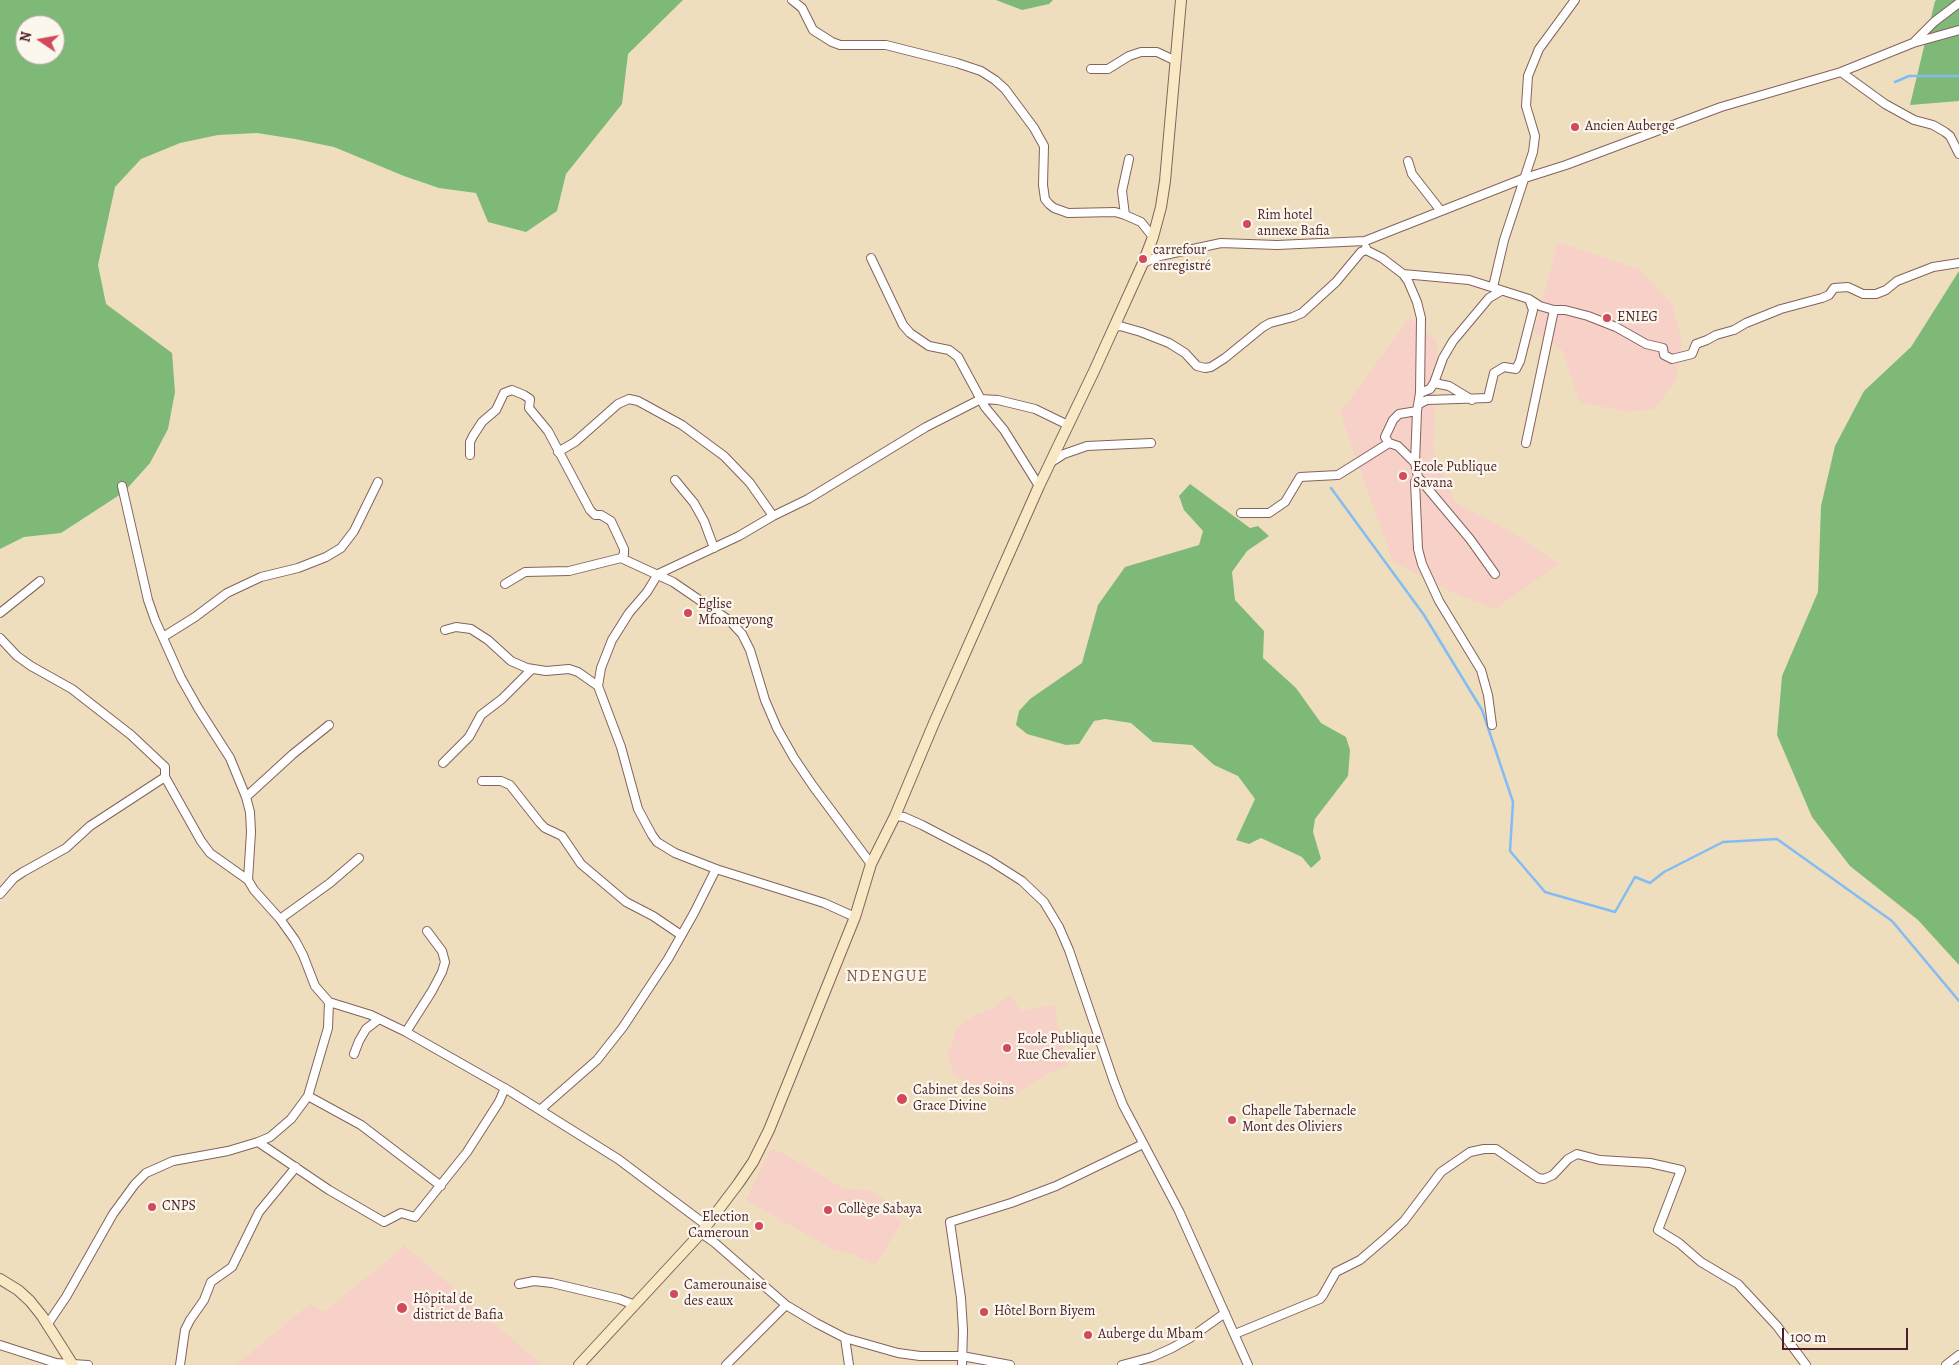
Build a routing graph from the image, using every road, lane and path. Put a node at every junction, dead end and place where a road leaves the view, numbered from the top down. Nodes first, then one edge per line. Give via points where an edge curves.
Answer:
1 (792, 0) edge
2 (1181, 0) edge
3 (1575, 0) edge
4 (1959, 3) edge
5 (1959, 30) edge
6 (1914, 42) junction
7 (1176, 61) junction
8 (1091, 69) dead end
9 (1841, 72) junction
10 (1959, 154) edge
11 (1130, 159) dead end
12 (1408, 161) dead end
13 (1525, 178) junction
14 (1441, 211) junction
15 (1125, 215) junction
16 (1153, 237) junction
17 (1365, 241) junction
18 (1366, 250) junction
19 (871, 258) dead end
20 (1143, 263) junction
21 (1959, 263) edge
22 (1403, 274) junction
23 (1493, 287) junction
24 (1501, 291) junction
25 (1529, 299) junction
26 (1554, 310) junction
27 (1114, 327) junction
28 (1434, 384) junction
29 (1420, 394) junction
30 (981, 399) junction
31 (1472, 400) junction
32 (1418, 407) junction
33 (1068, 425) junction
34 (1151, 443) dead end
35 (1389, 443) junction
36 (1526, 443) dead end
37 (558, 452) junction
38 (470, 455) dead end
39 (1415, 463) junction
40 (1049, 464) junction
41 (1418, 477) junction
42 (675, 480) dead end
43 (378, 482) dead end
44 (122, 486) dead end
45 (1039, 486) junction
46 (1241, 513) dead end
47 (773, 516) junction
48 (714, 548) junction
49 (620, 558) junction
50 (658, 574) junction
51 (1495, 574) dead end
52 (40, 581) dead end
53 (505, 584) dead end
54 (0, 613) edge
55 (445, 630) dead end
56 (162, 636) junction
57 (0, 638) edge
58 (531, 670) junction
59 (598, 686) junction
60 (329, 725) dead end
61 (1492, 725) dead end
62 (443, 763) dead end
63 (164, 777) junction
64 (482, 781) dead end
65 (246, 797) junction
66 (895, 816) junction
67 (358, 858) dead end
68 (872, 864) junction
69 (716, 868) junction
70 (248, 880) junction
71 (0, 894) edge
72 (855, 917) junction
73 (280, 919) junction
74 (427, 931) dead end
75 (682, 935) junction
76 (329, 1002) junction
77 (379, 1019) junction
78 (406, 1032) junction
79 (354, 1054) dead end
80 (505, 1088) junction
81 (308, 1096) junction
82 (540, 1110) junction
83 (258, 1142) junction
84 (1143, 1144) junction
85 (296, 1168) junction
86 (441, 1186) junction
87 (704, 1229) junction
88 (0, 1279) edge
89 (519, 1284) dead end
90 (635, 1305) junction
91 (786, 1305) junction
92 (1225, 1313) junction
93 (48, 1325) junction
94 (1236, 1334) junction
95 (845, 1338) junction
96 (0, 1345) edge
97 (1959, 1355) edge
98 (962, 1356) junction
99 (73, 1365) edge
100 (88, 1365) edge
101 (180, 1365) edge
102 (579, 1365) edge
103 (726, 1365) edge
104 (849, 1365) edge
105 (962, 1365) edge
106 (1010, 1365) edge
107 (1122, 1365) edge
108 (1248, 1365) edge
109 (1806, 1365) edge
110 (1946, 1365) edge

1 - 15 street via 802,8 813,30 832,42 886,45 981,71 1005,89 1044,146 1043,185 1049,204 1068,213 1115,212
2 - 7 main road
3 - 13 street via 1539,50 1528,76 1526,106 1535,136
4 - 6 street
5 - 6 street
6 - 9 street
7 - 8 street via 1157,52 1141,52 1108,70
7 - 16 main road via 1165,181
9 - 10 street via 1886,104 1945,132
9 - 13 street via 1721,106
11 - 15 street via 1122,191
12 - 14 street via 1412,174
13 - 14 street
13 - 23 street via 1502,247
14 - 17 street
15 - 16 street via 1141,222
16 - 20 main road
17 - 18 street
17 - 20 street via 1277,245 1221,243 1160,256
18 - 22 street
18 - 27 street via 1302,313 1262,327 1211,367 1197,366 1185,352 1169,343 1141,332
19 - 30 street via 910,333 929,346 953,352
20 - 27 main road
21 - 26 street via 1932,267 1897,281 1876,294 1834,288 1822,298 1781,309 1734,330 1716,334 1696,344 1692,354 1678,359 1668,358 1663,348 1646,344 1616,327 1588,316
22 - 23 street via 1469,280
22 - 29 street via 1421,318
23 - 24 street
24 - 25 street
24 - 28 street via 1489,298 1453,341
25 - 26 street
25 - 31 street via 1533,310 1516,369 1504,367 1494,373 1488,398
26 - 36 street
27 - 33 main road
28 - 29 street
28 - 31 street via 1449,386
29 - 32 street
30 - 33 street via 1035,410
30 - 45 street
30 - 47 street via 926,427 808,499
31 - 32 street via 1427,400
32 - 35 street via 1399,414 1393,420 1386,437
32 - 39 street
33 - 40 main road
34 - 40 street via 1087,446 1064,454
35 - 39 street via 1398,446
35 - 46 street via 1338,474 1300,477 1285,502 1269,513
37 - 38 street via 544,425 529,408 530,399 510,390 504,393 496,410 477,429 470,442
37 - 47 street via 618,404 629,399 638,400 682,425 724,456 750,483
37 - 49 street via 590,510 611,521 624,549
39 - 41 street
40 - 45 main road
41 - 51 street
41 - 61 street via 1415,482 1416,531 1420,556 1439,601 1481,670
42 - 48 street via 694,503
43 - 56 street via 354,531 341,548 326,557 261,577 227,593
44 - 56 street via 148,600
45 - 66 main road
47 - 48 street
48 - 50 street
49 - 50 street
49 - 53 street via 569,571 524,572
50 - 59 street via 612,640
50 - 68 street via 713,607 742,634 777,728 813,786
52 - 54 street
55 - 58 street via 456,627 471,630 511,660
56 - 65 street via 194,701 230,758
57 - 63 street via 24,661 72,689 131,735 165,766
58 - 59 street via 569,669
58 - 62 street via 481,715 469,737
59 - 69 street via 638,808 652,835 675,853
60 - 65 street
63 - 70 street via 210,853
63 - 71 street via 90,826 66,848 14,878
64 - 75 street via 510,785 545,828 562,836 581,864 626,902
65 - 70 street via 251,832
66 - 68 main road
66 - 84 street via 904,817 989,860 1022,882 1044,902 1069,950 1114,1082
67 - 73 street
68 - 72 main road
69 - 72 street via 824,903
69 - 75 street
70 - 73 street
72 - 87 main road via 769,1130 753,1162
73 - 76 street via 303,955 316,986
74 - 78 street via 445,962 432,991
75 - 82 street via 656,979 607,1048
76 - 77 street
76 - 81 street via 328,1028
77 - 78 street
77 - 79 street via 366,1029
78 - 80 street
80 - 82 street
80 - 86 street via 486,1125
81 - 83 street via 291,1119 270,1137
81 - 86 street via 361,1125
82 - 87 street via 618,1159
83 - 85 street
83 - 93 street via 173,1161 146,1173 113,1214
84 - 92 street via 1180,1210
84 - 98 street via 1056,1186 950,1222 961,1298
85 - 86 street via 384,1222 401,1213 415,1217
85 - 101 street via 259,1212 234,1264 211,1282 185,1330
87 - 90 main road
87 - 91 street via 715,1243
88 - 93 main road via 30,1300
89 - 90 street via 534,1281 552,1284
90 - 102 main road
91 - 95 street
91 - 103 street
92 - 94 street
92 - 107 street via 1172,1348
93 - 99 main road
94 - 108 street
94 - 109 street via 1320,1299 1336,1272 1360,1260 1388,1236 1441,1172 1470,1152 1496,1149 1544,1179 1577,1154 1681,1170 1658,1230 1738,1284 1777,1326
95 - 98 street via 898,1353
95 - 104 street
96 - 99 street via 43,1360
97 - 110 street
98 - 105 street
98 - 106 street
99 - 100 street

